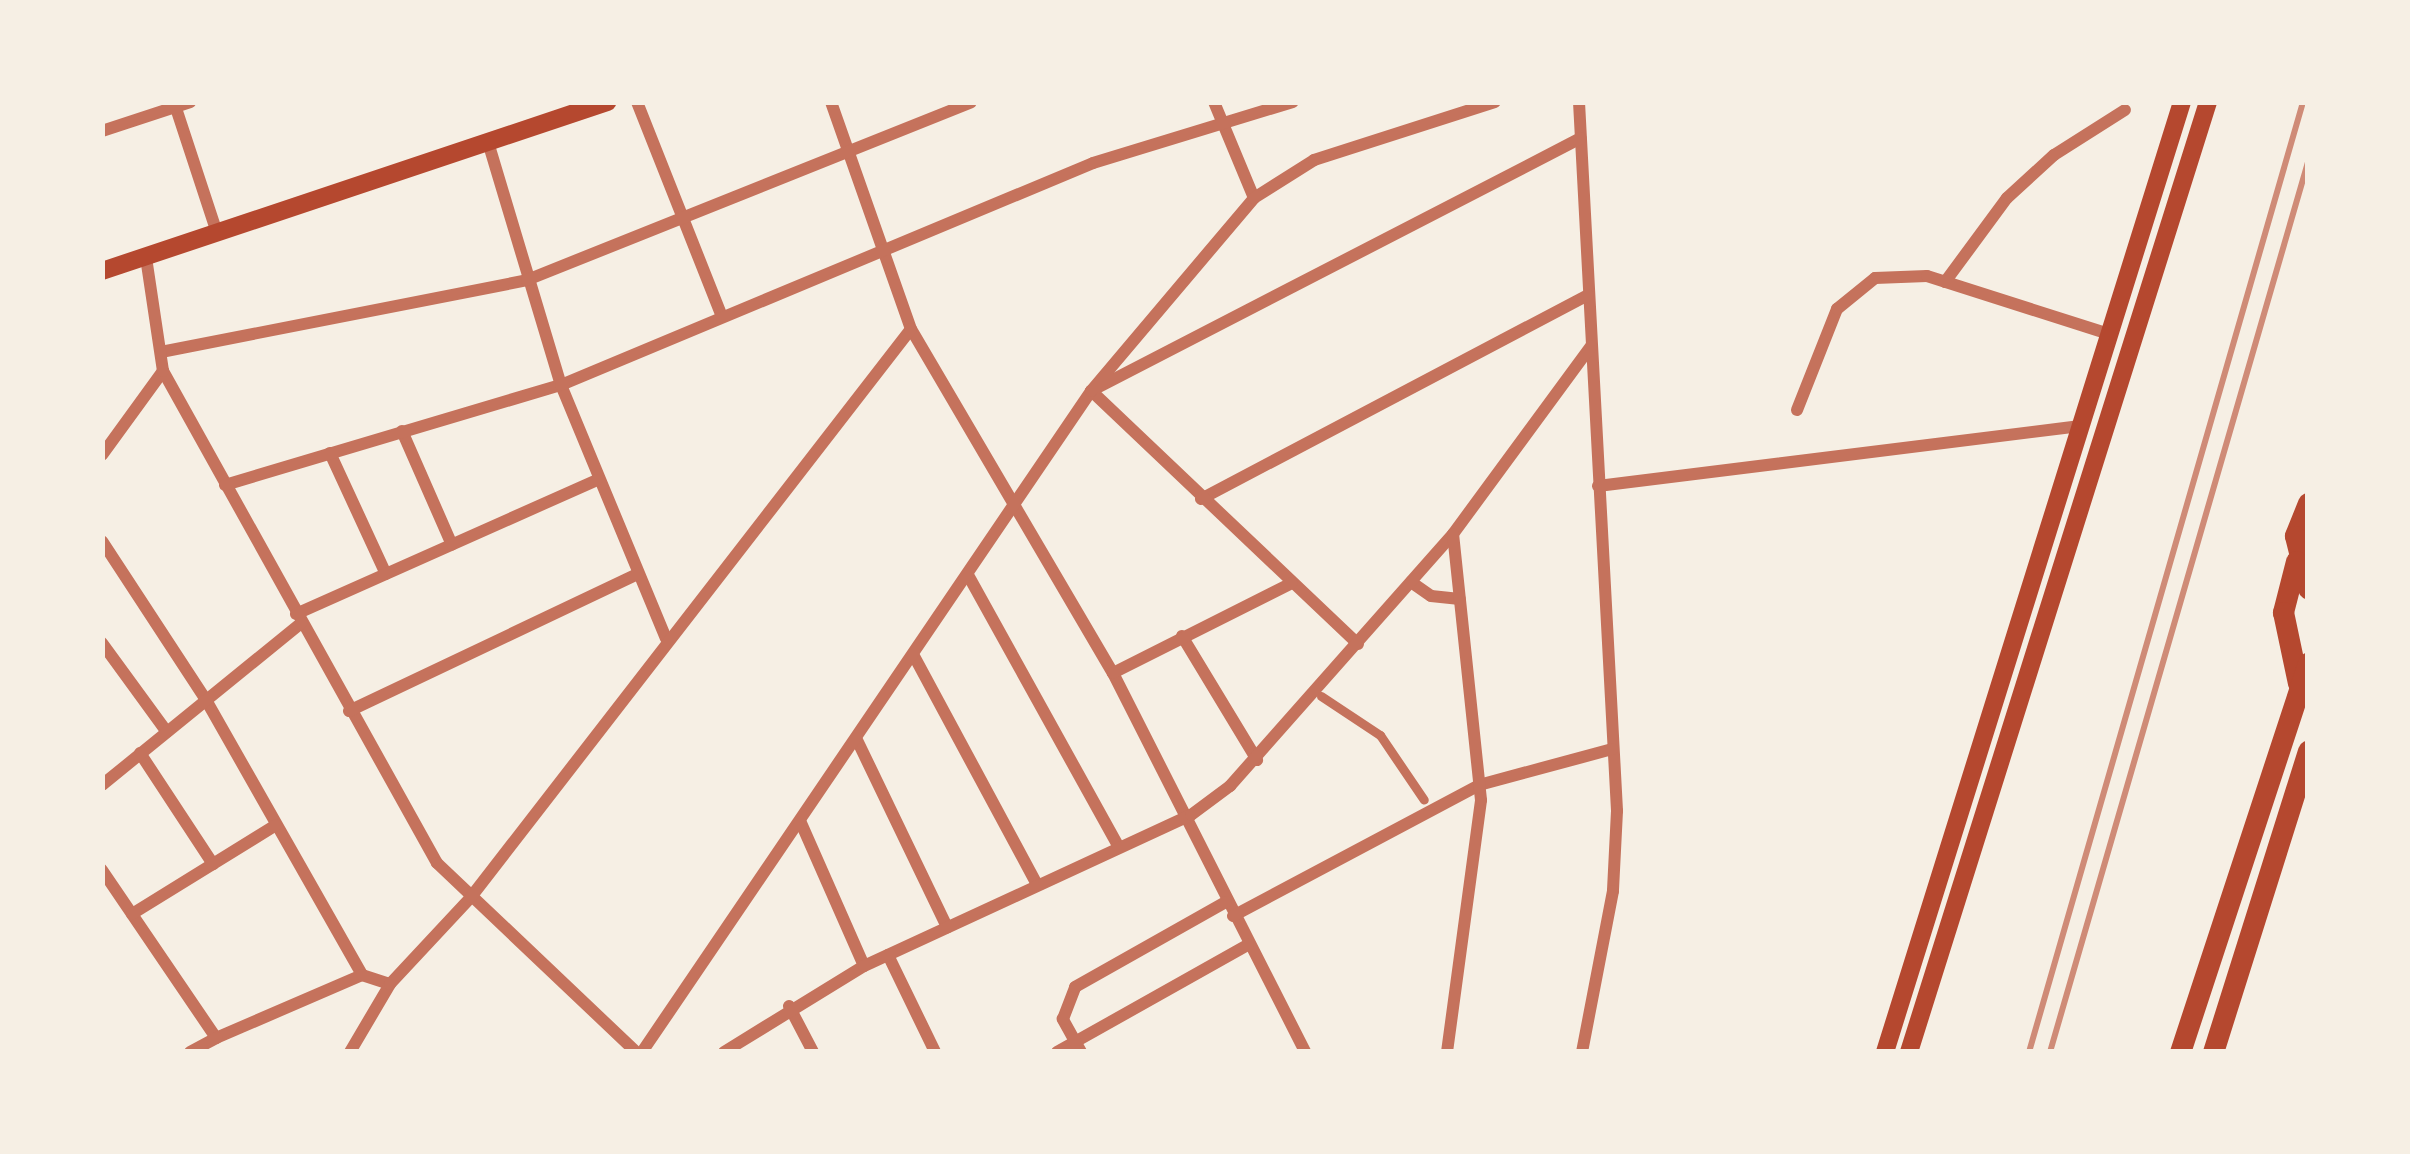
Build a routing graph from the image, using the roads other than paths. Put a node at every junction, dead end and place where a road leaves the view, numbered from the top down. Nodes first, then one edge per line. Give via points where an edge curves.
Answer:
1 (607, 102) edge
2 (637, 102) edge
3 (832, 102) edge
4 (970, 102) edge
5 (1214, 102) edge
6 (1293, 102) edge
7 (1495, 102) edge
8 (1579, 102) edge
9 (2182, 102) edge
10 (2208, 102) edge
11 (180, 104) edge
12 (2125, 110) dead end
13 (1222, 123) junction
14 (102, 131) edge
15 (1581, 138) junction
16 (488, 142) junction
17 (846, 152) junction
18 (1254, 198) junction
19 (682, 219) junction
20 (217, 232) junction
21 (880, 252) junction
22 (146, 256) junction
23 (102, 271) edge
24 (527, 280) junction
25 (1945, 282) junction
26 (1588, 295) junction
27 (722, 317) junction
28 (911, 329) junction
29 (2109, 334) junction
30 (1591, 346) junction
31 (161, 352) junction
32 (163, 371) junction
33 (561, 386) junction
34 (1091, 391) junction
35 (1797, 410) dead end
36 (2080, 426) junction
37 (402, 431) junction
38 (330, 453) junction
39 (102, 455) edge
40 (597, 480) junction
41 (225, 485) junction
42 (1598, 486) junction
43 (1201, 499) junction
44 (1016, 502) junction
45 (2308, 503) edge
46 (1454, 534) junction
47 (102, 541) edge
48 (452, 544) junction
49 (2296, 561) junction
50 (386, 574) junction
51 (638, 574) junction
52 (968, 575) junction
53 (1412, 582) junction
54 (1292, 584) junction
55 (2308, 588) edge
56 (1460, 599) junction
57 (299, 619) junction
58 (1181, 636) junction
59 (666, 638) junction
60 (102, 643) edge
61 (1358, 644) junction
62 (914, 656) junction
63 (2308, 662) edge
64 (1113, 673) junction
65 (2299, 689) junction
66 (1321, 696) dead end
67 (206, 700) junction
68 (349, 711) junction
69 (166, 732) junction
70 (856, 740) junction
71 (1612, 748) junction
72 (2308, 751) edge
73 (140, 754) junction
74 (1257, 760) junction
75 (102, 785) edge
76 (1479, 785) junction
77 (2308, 786) edge
78 (1424, 800) dead end
79 (1191, 815) junction
80 (801, 823) junction
81 (276, 825) junction
82 (2284, 838) junction
83 (1118, 846) junction
84 (213, 864) junction
85 (102, 870) edge
86 (1037, 884) junction
87 (471, 897) junction
88 (1230, 909) junction
89 (132, 914) junction
90 (947, 927) junction
91 (1247, 945) junction
92 (888, 955) junction
93 (864, 966) junction
94 (362, 975) junction
95 (390, 984) junction
96 (789, 1006) junction
97 (216, 1038) junction
98 (1078, 1047) edge
99 (190, 1052) edge
100 (350, 1052) edge
101 (639, 1052) edge
102 (724, 1052) edge
103 (813, 1052) edge
104 (935, 1052) edge
105 (1057, 1052) edge
106 (1305, 1052) edge
107 (1447, 1052) edge
108 (1582, 1052) edge
109 (1885, 1052) edge
110 (1910, 1052) edge
111 (2180, 1052) edge
112 (2212, 1052) edge

1 - 16 main road
2 - 19 street
3 - 17 street
4 - 17 street
5 - 13 street
6 - 13 street
7 - 18 street via 1314,160
8 - 15 street
9 - 29 main road
10 - 110 main road
11 - 14 street
11 - 20 street
12 - 25 street via 2054,154 2006,198
13 - 18 street
13 - 21 street via 1093,163
15 - 26 street
15 - 34 street
16 - 20 main road
16 - 24 street
17 - 19 street
17 - 21 street
18 - 34 street
19 - 24 street
19 - 27 street
20 - 22 main road
21 - 27 street
21 - 28 street
22 - 23 main road
22 - 31 street
24 - 31 street
24 - 33 street
25 - 29 street
25 - 35 street via 1895,275 1859,287 1837,309
26 - 30 street
26 - 43 street
27 - 33 street
28 - 44 street
28 - 59 street
29 - 36 main road
30 - 42 street
30 - 46 street
31 - 32 street
32 - 39 street
32 - 41 street
33 - 37 street
33 - 40 street
34 - 43 street
34 - 44 street
36 - 42 street
36 - 109 main road
37 - 38 street
37 - 48 street
38 - 41 street
38 - 50 street
40 - 48 street
40 - 51 street
41 - 57 street
42 - 71 street
43 - 54 street
44 - 52 street
44 - 64 street
45 - 49 highway via 2295,536
46 - 53 street
46 - 56 street
47 - 67 street
48 - 50 street
49 - 55 highway
49 - 65 highway via 2283,612
50 - 57 street
51 - 59 street
51 - 68 street
52 - 62 street
52 - 83 street
53 - 56 street via 1431,596
53 - 61 street
54 - 58 street
54 - 61 street
56 - 76 street
57 - 67 street
57 - 68 street
58 - 64 street
58 - 74 street
59 - 87 street
60 - 69 street
61 - 74 street
62 - 70 street
62 - 86 street
63 - 65 highway
64 - 79 street
65 - 111 highway
66 - 78 street via 1380,735
67 - 69 street
67 - 81 street
68 - 87 street via 437,863
69 - 73 street
70 - 80 street
70 - 90 street
71 - 76 street
71 - 108 street via 1613,891
72 - 82 highway
73 - 75 street
73 - 84 street
74 - 79 street
76 - 88 street
76 - 107 street via 1480,848
77 - 82 highway
79 - 83 street
79 - 88 street
80 - 93 street
80 - 101 street
81 - 84 street
81 - 94 street
82 - 112 highway
83 - 86 street
84 - 89 street
85 - 89 street
86 - 90 street
87 - 95 street
87 - 101 street
88 - 91 street
88 - 98 street via 1076,987 1063,1019
89 - 97 street
90 - 92 street
91 - 98 street
91 - 106 street
92 - 93 street
92 - 104 street
93 - 96 street
94 - 95 street
94 - 97 street
95 - 100 street
96 - 102 street
96 - 103 street
97 - 99 street
98 - 105 street

